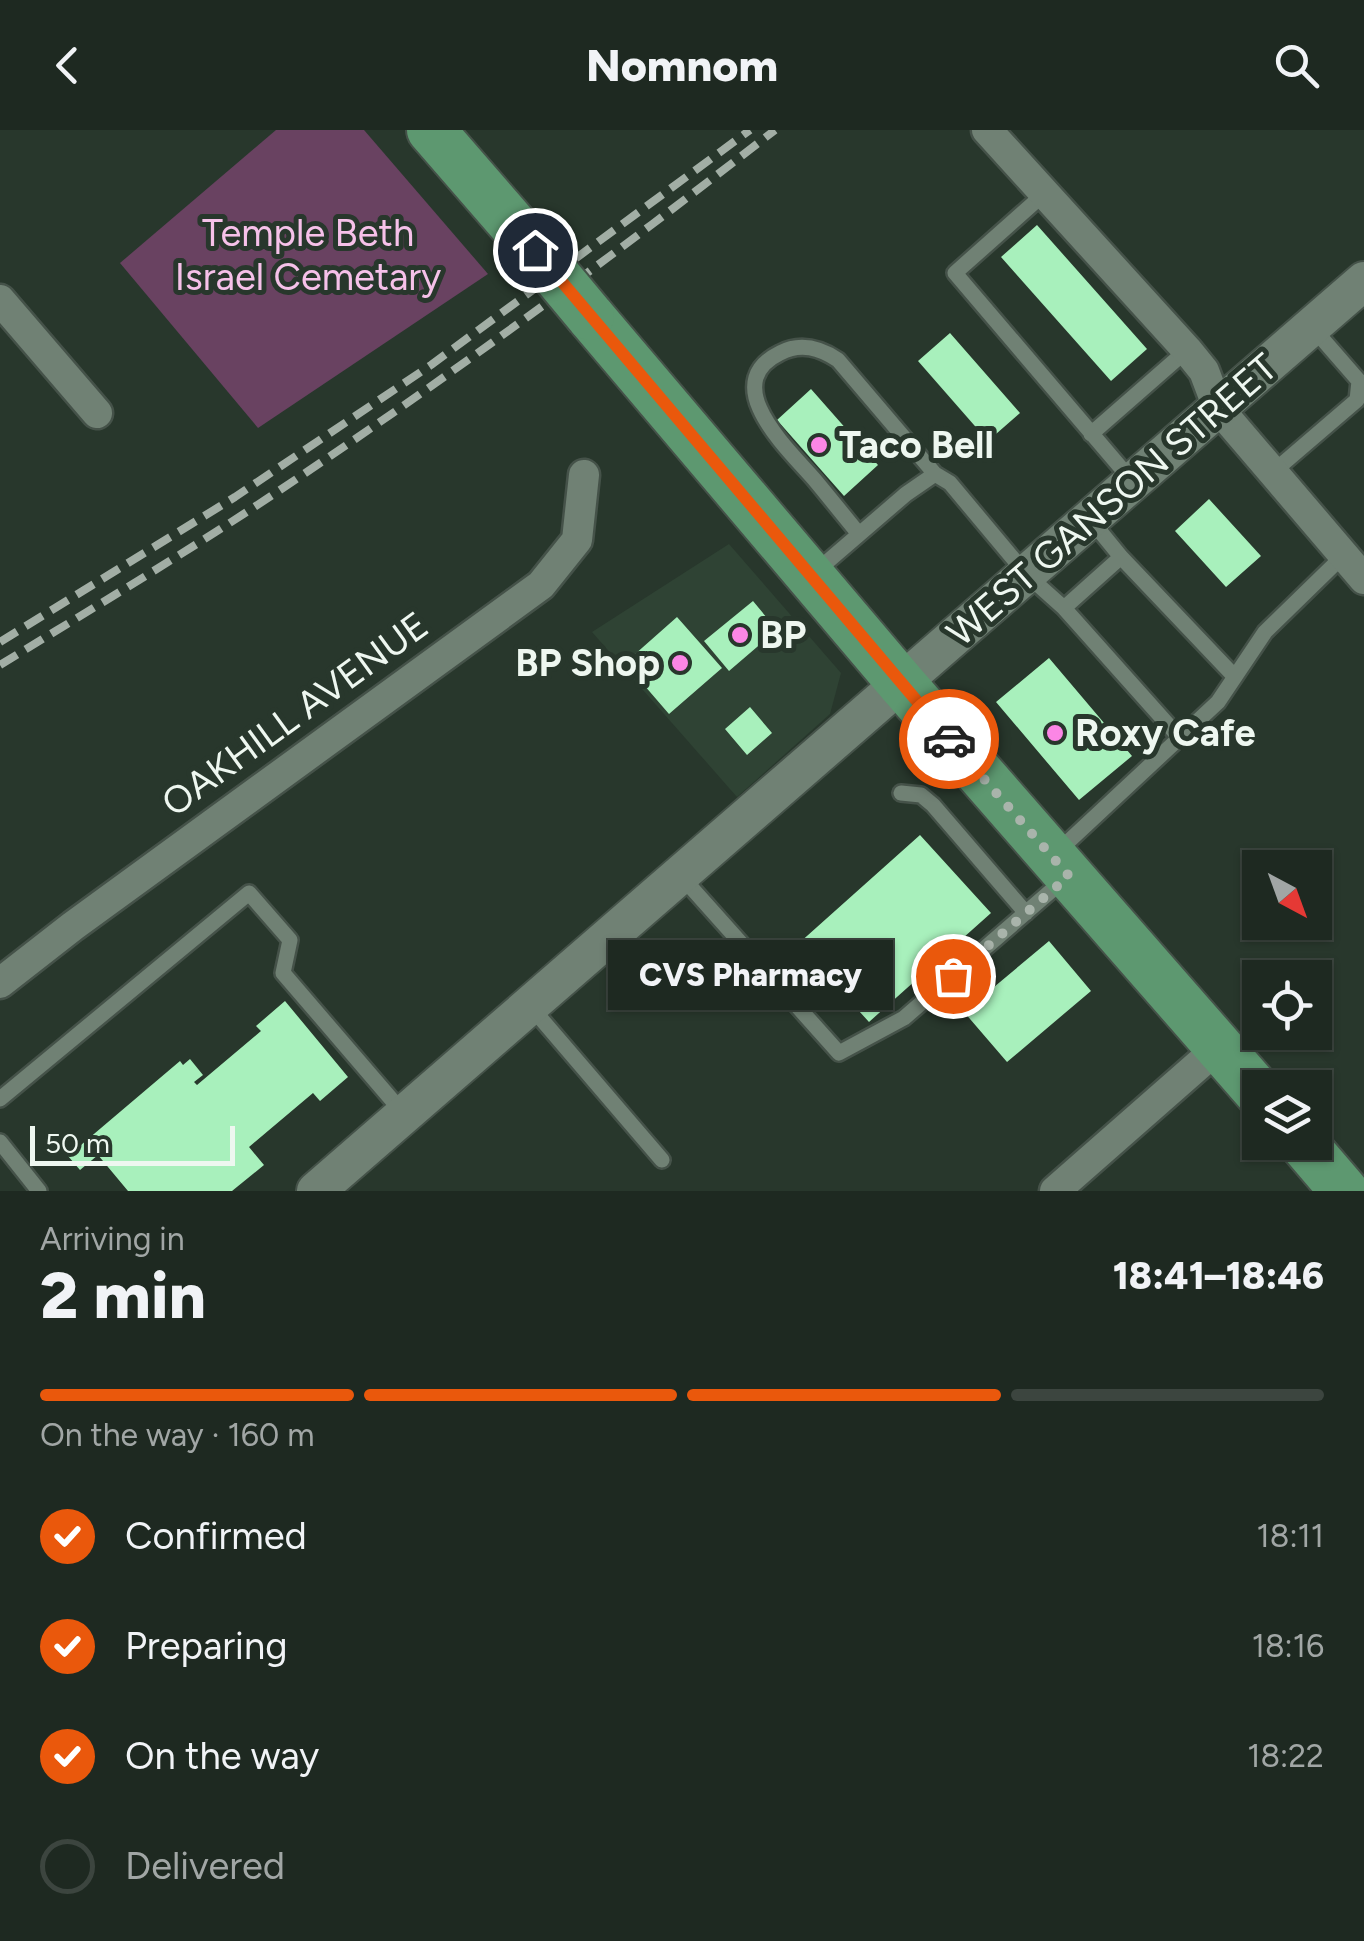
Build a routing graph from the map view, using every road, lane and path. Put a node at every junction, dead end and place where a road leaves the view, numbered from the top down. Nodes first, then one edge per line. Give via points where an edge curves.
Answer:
1 (431, 130) edge
2 (987, 130) edge
3 (1044, 193) junction
4 (1364, 281) edge
5 (0, 300) edge
6 (1312, 327) junction
7 (1187, 350) junction
8 (1218, 408) junction
9 (97, 413) dead end
10 (1092, 434) junction
11 (1273, 472) junction
12 (936, 474) junction
13 (584, 475) dead end
14 (1132, 482) junction
15 (1090, 519) junction
16 (858, 534) junction
17 (1344, 555) junction
18 (1120, 557) junction
19 (1026, 574) junction
20 (810, 577) junction
21 (1364, 578) edge
22 (1064, 608) junction
23 (1235, 677) junction
24 (901, 684) junction
25 (1180, 737) junction
26 (901, 793) dead end
27 (1060, 866) junction
28 (681, 876) junction
29 (1026, 914) junction
30 (0, 984) edge
31 (530, 1007) junction
32 (1219, 1047) junction
33 (1242, 1073) edge
34 (0, 1098) edge
35 (404, 1114) junction
36 (0, 1142) edge
37 (662, 1160) dead end
38 (1317, 1160) edge
39 (40, 1191) edge
40 (316, 1191) edge
41 (1055, 1191) edge
42 (1344, 1191) edge

1 - 20 main road, bridge
2 - 3 street
3 - 7 street
3 - 10 lane via 954,273
4 - 6 street, WEST GANSON STREET
5 - 9 street
6 - 8 street, WEST GANSON STREET
6 - 11 lane via 1359,381 1357,400
7 - 8 street via 1204,371
7 - 10 lane
8 - 11 street
8 - 14 street, WEST GANSON STREET
10 - 14 lane
11 - 17 street
12 - 16 lane
12 - 16 lane via 838,360 808,347 772,356 758,370 755,389 767,426
12 - 19 lane via 975,509
13 - 30 street, OAKHILL AVENUE via 577,540 541,585
14 - 15 street, WEST GANSON STREET
15 - 18 lane
15 - 19 street, WEST GANSON STREET
16 - 20 lane
17 - 21 street
17 - 23 lane via 1265,632
18 - 22 lane
18 - 23 lane
19 - 22 lane
19 - 24 street, WEST GANSON STREET
20 - 24 main road
22 - 25 lane
23 - 25 lane
24 - 27 main road
24 - 28 street, WEST GANSON STREET
25 - 27 lane
26 - 29 lane via 933,805
27 - 29 lane
27 - 32 main road
28 - 29 lane via 840,1052 904,1018
28 - 31 street, WEST GANSON STREET
31 - 35 street, WEST GANSON STREET
31 - 37 lane
32 - 33 main road
32 - 41 street
34 - 35 lane via 249,893 290,940 282,973
35 - 40 street, WEST GANSON STREET
36 - 39 lane
38 - 42 main road

